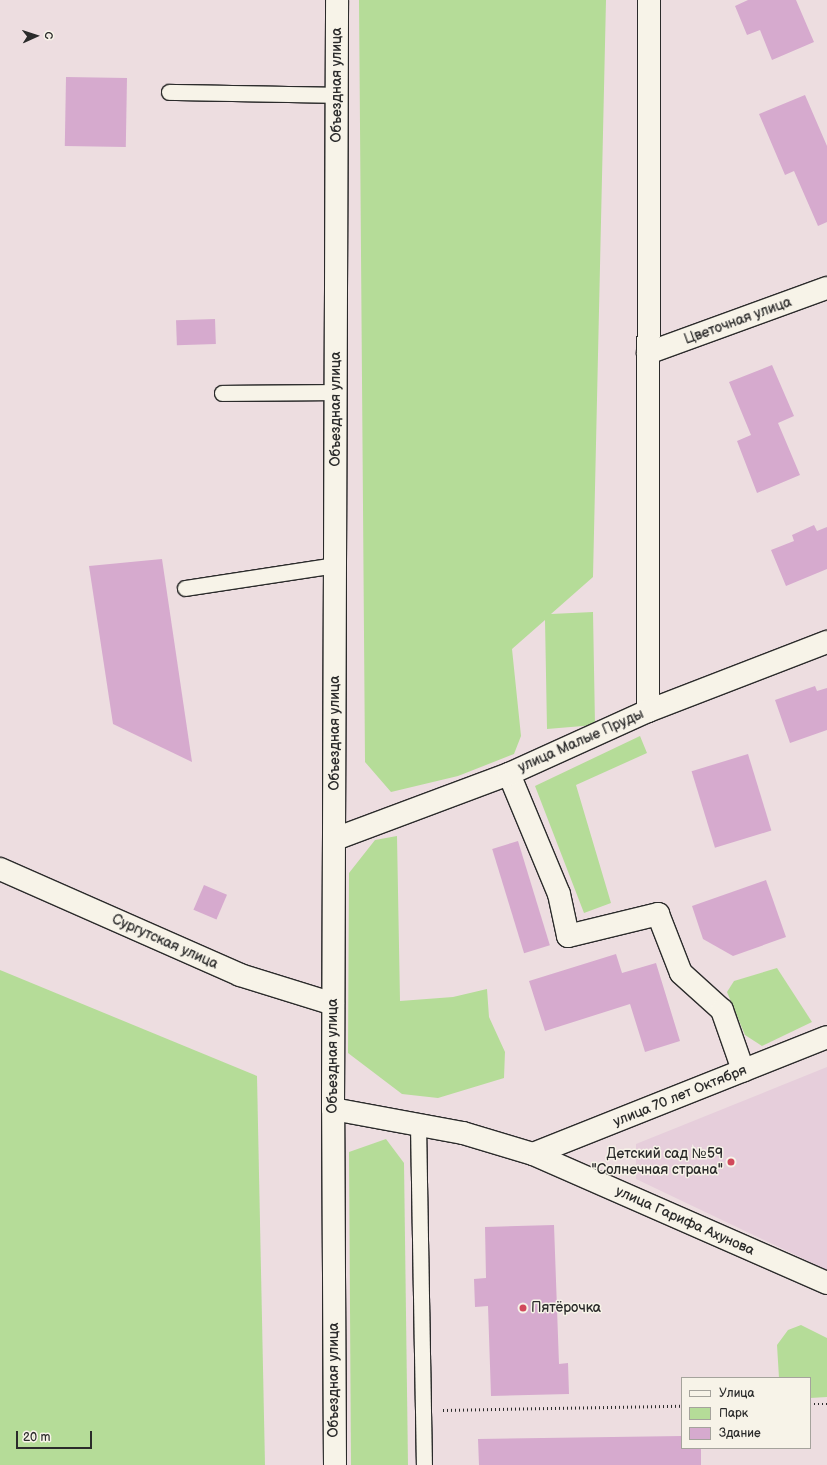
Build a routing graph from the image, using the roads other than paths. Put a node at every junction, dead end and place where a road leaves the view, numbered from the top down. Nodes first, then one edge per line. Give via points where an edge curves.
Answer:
1 (337, 0) edge
2 (649, 0) edge
3 (169, 92) dead end
4 (337, 95) junction
5 (827, 288) edge
6 (648, 353) junction
7 (336, 392) junction
8 (222, 393) dead end
9 (336, 564) junction
10 (185, 588) dead end
11 (827, 642) edge
12 (648, 711) junction
13 (509, 774) junction
14 (335, 839) junction
15 (0, 869) edge
16 (333, 1004) junction
17 (827, 1037) edge
18 (744, 1070) junction
19 (333, 1109) junction
20 (418, 1124) junction
21 (533, 1154) junction
22 (827, 1283) edge
23 (335, 1465) edge
24 (424, 1465) edge

1 - 4 street, Объездная улица
2 - 6 street
3 - 4 lane
4 - 7 street, Объездная улица
5 - 6 street, Цветочная улица
6 - 12 street
7 - 8 lane
7 - 9 street, Объездная улица
9 - 10 lane
9 - 14 street, Объездная улица
11 - 12 street, улица Малые Пруды
12 - 13 street, улица Малые Пруды
13 - 14 street, улица Малые Пруды
13 - 18 street via 559,894 568,936 658,914 680,973 722,1010
14 - 16 street, Объездная улица
15 - 16 street, Сургутская улица via 240,975
16 - 19 street, Объездная улица
17 - 18 street, улица 70 лет Октября
18 - 21 street, улица 70 лет Октября
19 - 20 street, улица Гарифа Ахунова
19 - 23 street, Объездная улица
20 - 21 street, улица Гарифа Ахунова via 463,1133
20 - 24 lane
21 - 22 street, улица Гарифа Ахунова

